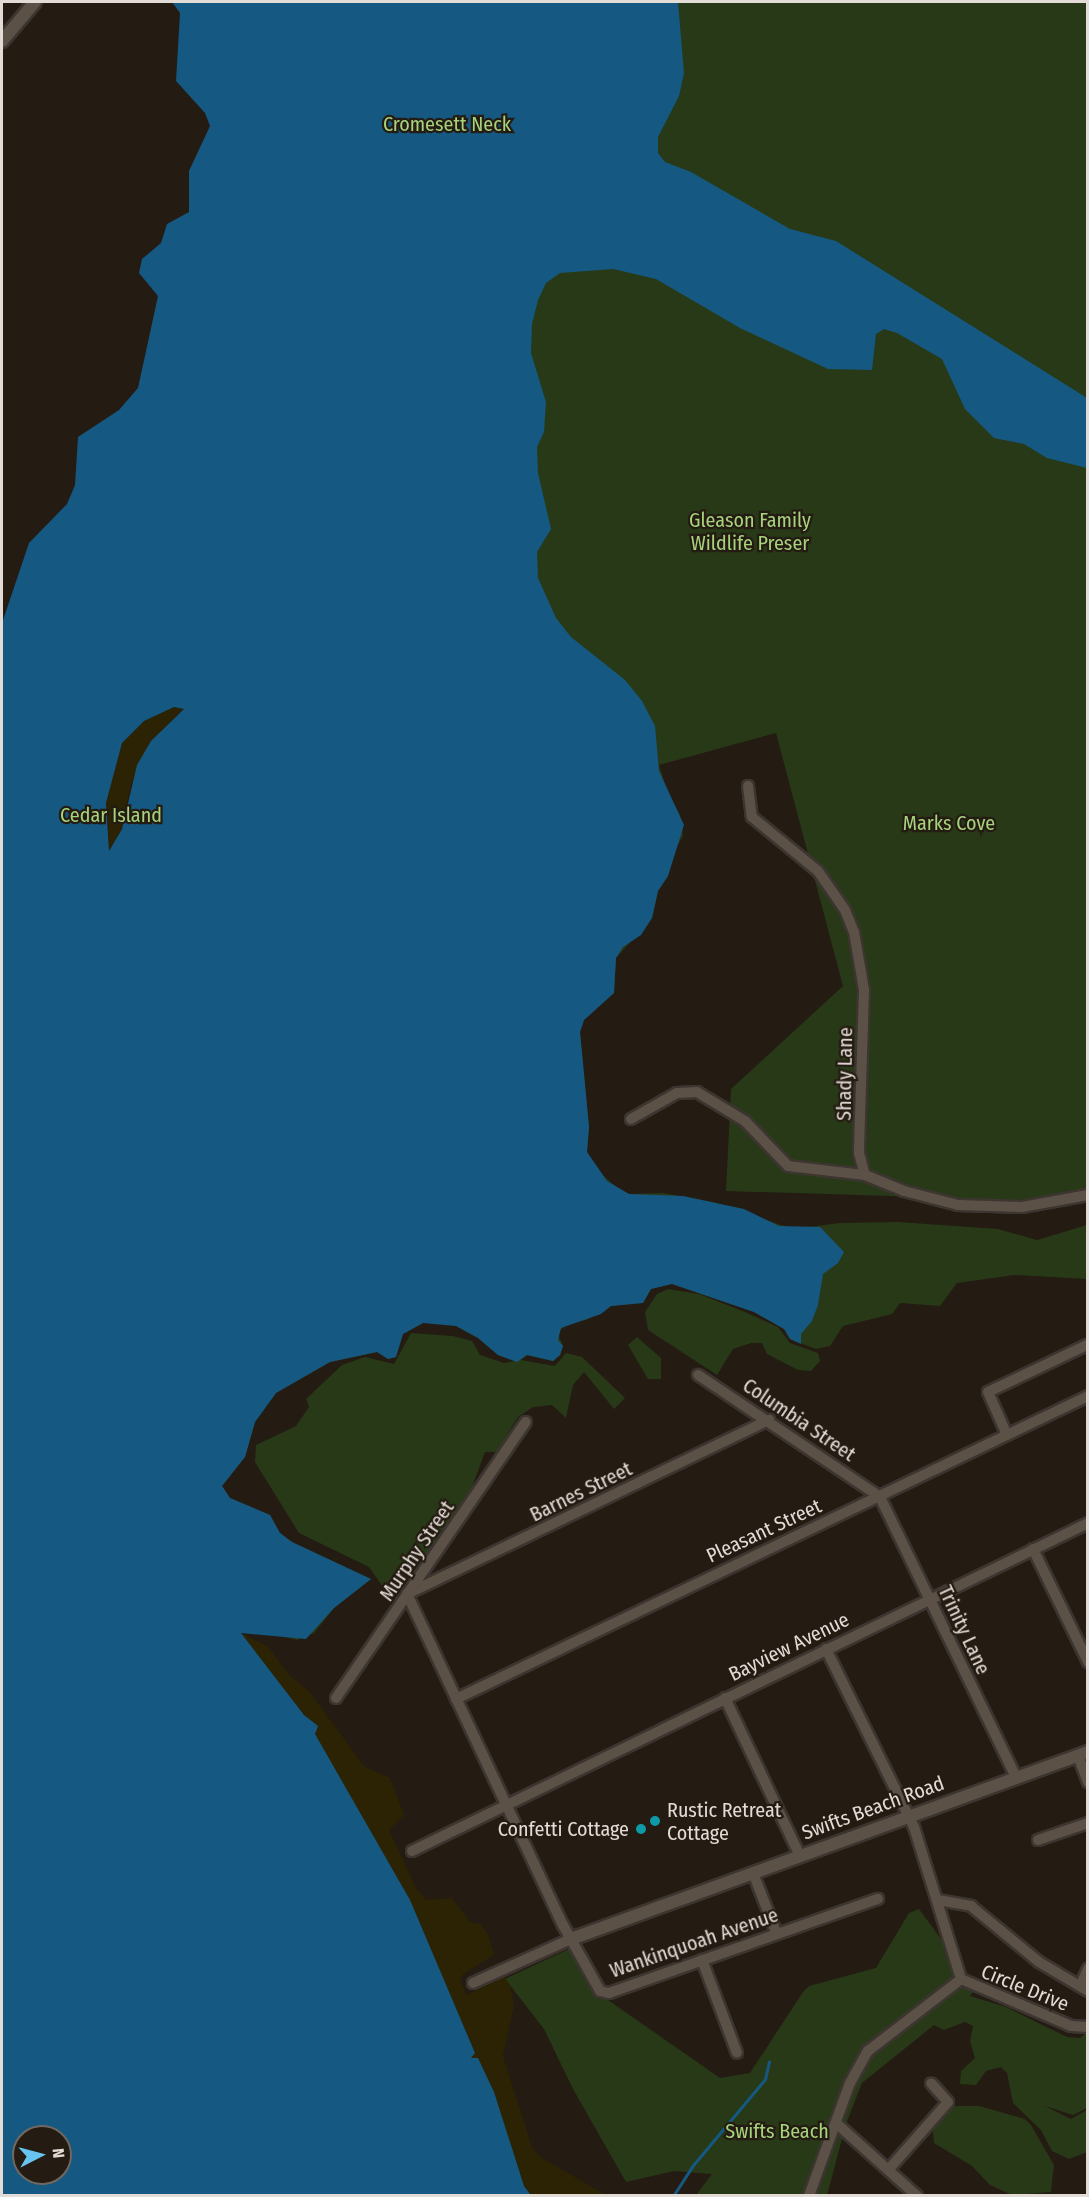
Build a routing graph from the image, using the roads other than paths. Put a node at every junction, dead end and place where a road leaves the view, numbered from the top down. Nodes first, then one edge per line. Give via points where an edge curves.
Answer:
1 (35, 2) edge
2 (2, 42) edge
3 (748, 786) dead end
4 (631, 1119) dead end
5 (865, 1175) junction
6 (1088, 1195) edge
7 (1087, 1345) edge
8 (698, 1375) dead end
9 (1088, 1396) edge
10 (769, 1420) junction
11 (526, 1422) dead end
12 (1007, 1435) junction
13 (880, 1497) junction
14 (1088, 1523) edge
15 (1033, 1549) junction
16 (407, 1594) junction
17 (930, 1599) junction
18 (826, 1649) junction
19 (1088, 1662) edge
20 (336, 1698) dead end
21 (725, 1698) junction
22 (456, 1699) junction
23 (1083, 1754) edge
24 (1016, 1777) junction
25 (1088, 1782) edge
26 (507, 1805) junction
27 (909, 1817) junction
28 (1088, 1823) edge
29 (1038, 1840) dead end
30 (412, 1851) dead end
31 (800, 1856) junction
32 (753, 1873) junction
33 (878, 1899) dead end
34 (938, 1900) junction
35 (776, 1932) junction
36 (571, 1939) junction
37 (702, 1960) junction
38 (1088, 1969) edge
39 (961, 1978) junction
40 (473, 1983) dead end
41 (1084, 1988) edge
42 (1088, 2027) edge
43 (736, 2053) dead end
44 (931, 2083) dead end
45 (836, 2123) junction
46 (889, 2169) junction
47 (809, 2196) edge
48 (917, 2196) edge

1 - 2 street
3 - 5 street, Shady Lane via 752,817 818,871 845,910 854,932 864,990 859,1153
4 - 5 street via 676,1093 697,1092 745,1121 788,1166
5 - 6 street via 904,1191 958,1205 1022,1207
7 - 12 street via 987,1392
8 - 10 street, Columbia Street
9 - 12 street, Pleasant Street
10 - 13 street, Columbia Street
10 - 16 street, Barnes Street
11 - 16 street, Murphy Street
12 - 13 street, Pleasant Street
13 - 17 street, Trinity Lane
13 - 22 street, Pleasant Street
14 - 15 street, Bayview Avenue
15 - 17 street, Bayview Avenue
15 - 19 street
16 - 20 street, Murphy Street
16 - 22 street, Wankinquoah Avenue
17 - 18 street, Bayview Avenue
17 - 24 street, Trinity Lane
18 - 21 street, Bayview Avenue
18 - 27 street, Circle Drive
21 - 26 street, Bayview Avenue
21 - 31 street
22 - 26 street, Wankinquoah Avenue
23 - 24 street, Swifts Beach Road
23 - 25 street
24 - 27 street, Swifts Beach Road
26 - 30 street, Bayview Avenue
26 - 36 street, Wankinquoah Avenue
27 - 31 street, Swifts Beach Road
27 - 34 street, Circle Drive
28 - 29 street
31 - 32 street, Swifts Beach Road
32 - 35 street
32 - 36 street, Swifts Beach Road
33 - 35 street, Wankinquoah Avenue
34 - 39 street, Circle Drive
34 - 41 street, Circle Drive via 971,1906 1040,1962
35 - 37 street, Wankinquoah Avenue
36 - 37 street, Wankinquoah Avenue via 598,1989 604,1993
36 - 40 street, Swifts Beach Road
37 - 43 street
38 - 41 street
39 - 42 street, Circle Drive via 1071,2026
39 - 45 street via 868,2051 850,2083
44 - 46 street via 948,2102
45 - 46 street
45 - 47 street
46 - 48 street

